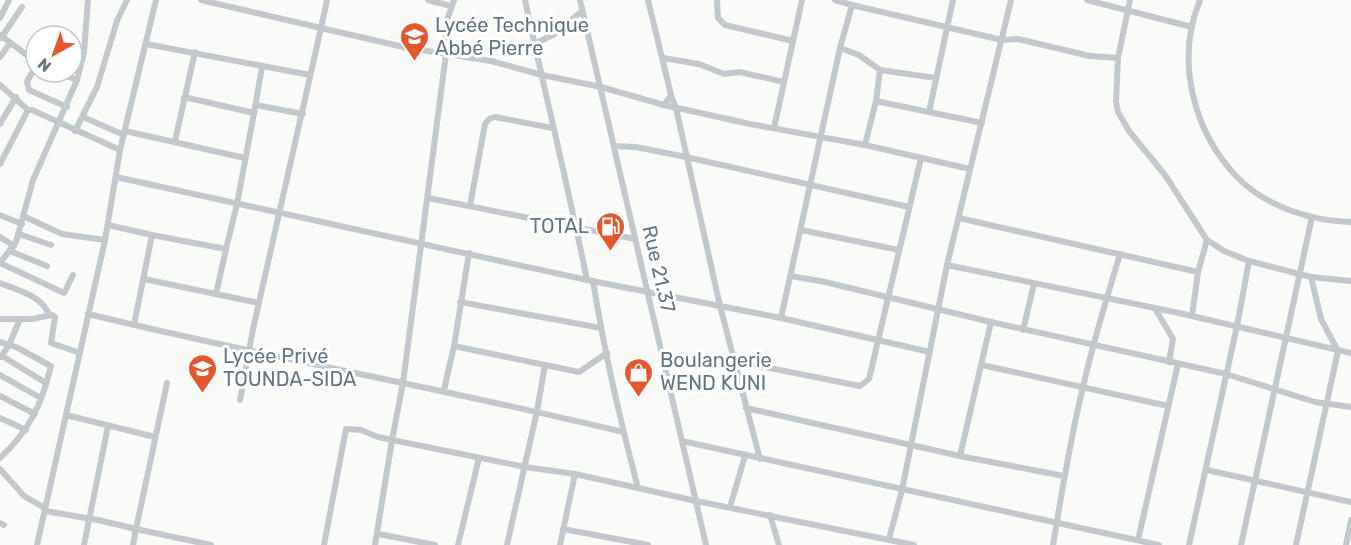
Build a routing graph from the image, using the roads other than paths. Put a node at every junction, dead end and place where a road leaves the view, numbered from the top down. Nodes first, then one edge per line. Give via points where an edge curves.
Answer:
1 (88, 0) edge
2 (127, 0) edge
3 (156, 0) edge
4 (203, 0) edge
5 (327, 0) edge
6 (428, 0) edge
7 (525, 0) edge
8 (580, 0) edge
9 (648, 0) edge
10 (717, 0) edge
11 (802, 0) edge
12 (835, 0) edge
13 (953, 0) edge
14 (1011, 0) edge
15 (1087, 0) edge
16 (1130, 0) edge
17 (1200, 0) edge
18 (0, 2) edge
19 (444, 2) edge
20 (8, 3) edge
21 (453, 3) edge
22 (852, 4) junction
23 (22, 7) dead end
24 (1127, 9) junction
25 (582, 11) junction
26 (0, 18) edge
27 (1192, 27) junction
28 (321, 28) junction
29 (947, 28) junction
30 (1, 37) edge
31 (1002, 40) junction
32 (793, 41) junction
33 (10, 43) junction
34 (146, 44) junction
35 (534, 44) junction
36 (840, 48) junction
37 (84, 52) edge
38 (195, 52) junction
39 (24, 54) edge
40 (446, 54) junction
41 (0, 57) edge
42 (663, 58) junction
43 (1118, 58) junction
44 (262, 67) junction
45 (880, 70) junction
46 (310, 75) junction
47 (542, 75) junction
48 (936, 78) junction
49 (784, 82) junction
50 (28, 84) edge
51 (76, 84) edge
52 (0, 85) edge
53 (601, 87) junction
54 (671, 95) junction
55 (16, 97) junction
56 (184, 97) junction
57 (876, 101) junction
58 (256, 105) junction
59 (664, 105) junction
60 (67, 107) junction
61 (676, 108) junction
62 (28, 110) junction
63 (254, 112) junction
64 (929, 112) junction
65 (303, 114) junction
66 (82, 117) junction
67 (59, 123) junction
68 (982, 123) junction
69 (0, 124) edge
70 (552, 128) junction
71 (774, 128) junction
72 (75, 130) junction
73 (124, 133) junction
74 (822, 137) junction
75 (175, 141) junction
76 (866, 145) junction
77 (614, 146) junction
78 (120, 150) junction
79 (686, 157) junction
80 (245, 158) junction
81 (921, 158) junction
82 (0, 164) edge
83 (970, 169) junction
84 (116, 177) junction
85 (811, 185) junction
86 (428, 198) junction
87 (237, 204) junction
88 (470, 206) junction
89 (909, 207) junction
90 (281, 212) junction
91 (0, 215) edge
92 (23, 216) junction
93 (1312, 217) junction
94 (959, 218) junction
95 (1351, 222) edge
96 (22, 224) junction
97 (108, 225) junction
98 (576, 227) junction
99 (801, 230) junction
100 (19, 234) junction
101 (152, 235) junction
102 (0, 237) edge
103 (635, 239) junction
104 (105, 240) junction
105 (1207, 240) junction
106 (422, 242) junction
107 (51, 245) dead end
108 (12, 248) junction
109 (226, 249) junction
110 (899, 250) junction
111 (469, 253) junction
112 (1120, 254) junction
113 (1249, 261) junction
114 (0, 263) edge
115 (947, 265) junction
116 (47, 266) dead end
117 (1198, 272) junction
118 (1300, 273) junction
119 (73, 275) dead end
120 (791, 276) junction
121 (1311, 277) junction
122 (144, 279) junction
123 (590, 280) junction
124 (1351, 281) edge
125 (0, 283) edge
126 (1034, 284) junction
127 (648, 291) junction
128 (216, 294) junction
129 (887, 296) junction
130 (1107, 299) junction
131 (460, 302) junction
132 (259, 303) junction
133 (720, 306) junction
134 (1155, 308) junction
135 (938, 309) junction
136 (88, 314) junction
137 (49, 315) junction
138 (1192, 316) junction
139 (781, 318) junction
140 (0, 319) edge
141 (20, 319) junction
142 (991, 322) junction
143 (134, 325) junction
144 (1237, 326) junction
145 (601, 328) junction
146 (1023, 330) junction
147 (1286, 337) junction
148 (876, 341) junction
149 (0, 342) edge
150 (9, 345) junction
151 (1094, 345) junction
152 (454, 346) junction
153 (248, 351) junction
154 (1338, 351) junction
155 (930, 352) junction
156 (80, 353) junction
157 (607, 353) junction
158 (1351, 353) edge
159 (0, 357) edge
160 (734, 361) junction
161 (1169, 362) junction
162 (1178, 364) junction
163 (545, 365) junction
164 (981, 365) junction
165 (0, 375) edge
166 (1226, 375) junction
167 (46, 383) junction
168 (167, 383) dead end
169 (403, 383) junction
170 (1082, 387) junction
171 (444, 390) junction
172 (1275, 390) junction
173 (0, 396) edge
174 (41, 398) junction
175 (240, 400) dead end
176 (1326, 403) junction
177 (1168, 406) junction
178 (1351, 407) edge
179 (746, 408) junction
180 (537, 411) junction
181 (35, 414) junction
182 (66, 416) junction
183 (0, 418) edge
184 (108, 426) junction
185 (26, 430) junction
186 (623, 432) junction
187 (155, 438) junction
188 (392, 440) junction
189 (682, 441) junction
190 (910, 445) junction
191 (745, 456) junction
192 (960, 456) junction
193 (0, 458) edge
194 (479, 458) junction
195 (760, 459) junction
196 (525, 467) junction
197 (0, 469) edge
198 (1207, 470) junction
199 (575, 474) junction
200 (1064, 476) junction
201 (6, 477) junction
202 (1255, 481) junction
203 (0, 485) edge
204 (638, 488) junction
205 (902, 490) junction
206 (1307, 493) junction
207 (696, 501) junction
208 (1351, 502) edge
209 (730, 507) junction
210 (45, 509) junction
211 (770, 516) junction
212 (89, 519) junction
213 (1351, 520) edge
214 (1058, 523) junction
215 (136, 529) junction
216 (563, 529) junction
217 (378, 534) junction
218 (889, 539) junction
219 (1138, 540) junction
220 (37, 545) edge
221 (84, 545) edge
222 (133, 545) edge
223 (211, 545) edge
224 (324, 545) edge
225 (375, 545) edge
226 (435, 545) edge
227 (459, 545) edge
228 (507, 545) edge
229 (560, 545) edge
230 (648, 545) edge
231 (706, 545) edge
232 (779, 545) edge
233 (914, 545) edge
234 (1053, 545) edge
235 (1160, 545) edge
236 (1190, 545) edge
237 (1241, 545) edge
238 (1296, 545) edge
239 (1346, 545) edge

1 - 37 street
2 - 66 street via 97,87
3 - 34 street
4 - 28 street
5 - 28 street
6 - 19 street
7 - 35 street
8 - 25 street, Rue 21.37
9 - 42 street
10 - 32 street via 718,18 725,25
11 - 32 street
12 - 22 street
13 - 29 street
14 - 31 street
15 - 24 street
16 - 24 street
17 - 27 street
18 - 20 street
19 - 21 street
20 - 26 street
21 - 40 street via 446,23
22 - 29 street
22 - 36 street
23 - 30 street
24 - 27 street
24 - 43 street
25 - 35 street via 553,36
25 - 53 street, Rue 21.37
27 - 93 street via 1188,56 1192,95 1216,151 1239,179 1259,193
28 - 40 street
28 - 46 street
29 - 31 street
29 - 48 street
30 - 33 street
31 - 43 street via 1018,39 1090,56
31 - 68 street
32 - 49 street
33 - 39 street
33 - 41 street
34 - 38 street
34 - 73 street
35 - 47 street
36 - 45 street via 859,55
36 - 74 street
38 - 44 street
38 - 56 street
40 - 47 street
40 - 86 street
42 - 49 street via 699,64 724,74 740,72
42 - 54 street
43 - 105 street via 1118,112
44 - 46 street
44 - 58 street
45 - 48 street
45 - 57 street
46 - 65 street
47 - 53 street
47 - 70 street
48 - 64 street
49 - 71 street
50 - 60 street via 29,90
51 - 60 street
52 - 55 street
53 - 59 street
53 - 77 street, Rue 21.37
54 - 59 street
54 - 61 street
55 - 62 street
55 - 69 street
56 - 63 street
56 - 75 street
57 - 64 street
57 - 76 street
58 - 63 street
58 - 65 street
59 - 61 street
60 - 67 street
61 - 71 street
61 - 79 street
62 - 67 street
62 - 82 street
63 - 80 street
64 - 68 street
65 - 90 street
66 - 72 street
66 - 73 street
67 - 72 street
67 - 92 street via 33,180
68 - 83 street
70 - 88 street via 489,118 484,124
70 - 98 street
71 - 74 street
72 - 78 street
73 - 75 street
73 - 78 street
74 - 76 street
74 - 85 street
75 - 80 street
76 - 81 street
77 - 79 street
77 - 103 street, Rue 21.37
78 - 84 street
79 - 85 street
79 - 133 street
80 - 87 street
81 - 83 street
81 - 89 street
83 - 94 street
84 - 87 street
84 - 97 street
85 - 89 street
85 - 99 street
86 - 88 street
86 - 106 street
87 - 90 street
87 - 109 street
88 - 98 street
89 - 110 street
90 - 106 street
90 - 132 street
91 - 96 street
92 - 96 street
92 - 104 street via 62,234
93 - 95 street
93 - 118 street
94 - 112 street
94 - 115 street
96 - 100 street
97 - 101 street
97 - 104 street
98 - 103 street
98 - 123 street
99 - 110 street
99 - 120 street
100 - 107 street
100 - 108 street
101 - 109 street
101 - 122 street
102 - 108 street
103 - 127 street, Rue 21.37
104 - 136 street
105 - 113 street
105 - 117 street
106 - 111 street
106 - 169 street
108 - 114 street
108 - 116 street
109 - 128 street
110 - 129 street
111 - 123 street
111 - 131 street
112 - 117 street
112 - 130 street
113 - 118 street
113 - 144 street
114 - 119 street via 64,293
115 - 126 street
115 - 135 street
117 - 138 street
118 - 121 street
118 - 147 street
120 - 129 street
120 - 139 street
121 - 124 street
121 - 154 street via 1321,319
122 - 128 street
122 - 143 street
123 - 127 street
123 - 145 street
125 - 137 street via 44,305
126 - 130 street
126 - 146 street
127 - 133 street
127 - 189 street, Rue 21.37
128 - 132 street
129 - 135 street
129 - 148 street
130 - 134 street
130 - 151 street
131 - 145 street
131 - 152 street
132 - 153 street
133 - 139 street
133 - 160 street
134 - 138 street
134 - 161 street via 1173,339
135 - 142 street
135 - 155 street
136 - 143 street
136 - 156 street
137 - 141 street
137 - 156 street via 55,317 51,343
138 - 144 street
139 - 148 street
140 - 141 street
141 - 150 street
142 - 146 street
142 - 164 street
143 - 153 street
144 - 147 street
144 - 166 street
145 - 157 street
146 - 151 street
147 - 154 street
147 - 172 street
148 - 155 street
148 - 160 street via 869,379 860,386
149 - 150 street
150 - 159 street
150 - 167 street via 51,366
151 - 161 street
151 - 170 street
152 - 163 street
152 - 171 street
153 - 169 street
153 - 175 street
154 - 158 street
154 - 176 street
155 - 190 street
156 - 182 street
157 - 163 street via 579,372
157 - 186 street
159 - 167 street
160 - 179 street
161 - 162 street
162 - 166 street
162 - 177 street
163 - 180 street
164 - 170 street
164 - 192 street
165 - 174 street
166 - 172 street
166 - 198 street
167 - 174 street
168 - 187 street
169 - 171 street
169 - 188 street
170 - 177 street
170 - 200 street
171 - 180 street
172 - 176 street
172 - 202 street
173 - 181 street
174 - 181 street
176 - 178 street
176 - 206 street
177 - 219 street
179 - 190 street
179 - 195 street
180 - 186 street
180 - 196 street
181 - 185 street
182 - 184 street
182 - 210 street
183 - 185 street
184 - 187 street
184 - 212 street
185 - 193 street
186 - 204 street
187 - 215 street
188 - 194 street
188 - 217 street
188 - 224 street via 346,429
189 - 191 street
189 - 207 street, Rue 21.37
190 - 192 street
190 - 205 street
191 - 195 street
191 - 209 street
192 - 200 street
194 - 196 street
194 - 227 street
195 - 205 street
196 - 199 street
196 - 228 street
197 - 201 street
198 - 202 street
198 - 236 street
199 - 204 street
199 - 216 street
200 - 214 street
201 - 203 street
201 - 210 street via 28,499
202 - 206 street
202 - 237 street
204 - 207 street
205 - 214 street
205 - 218 street
206 - 208 street
206 - 238 street
207 - 209 street
207 - 231 street, Rue 21.37
209 - 211 street
210 - 212 street
210 - 220 street
211 - 218 street
211 - 232 street
212 - 215 street
212 - 221 street
213 - 239 street
214 - 219 street
214 - 234 street
215 - 222 street
215 - 223 street
216 - 229 street
216 - 230 street
217 - 225 street
217 - 226 street
218 - 233 street
219 - 235 street

